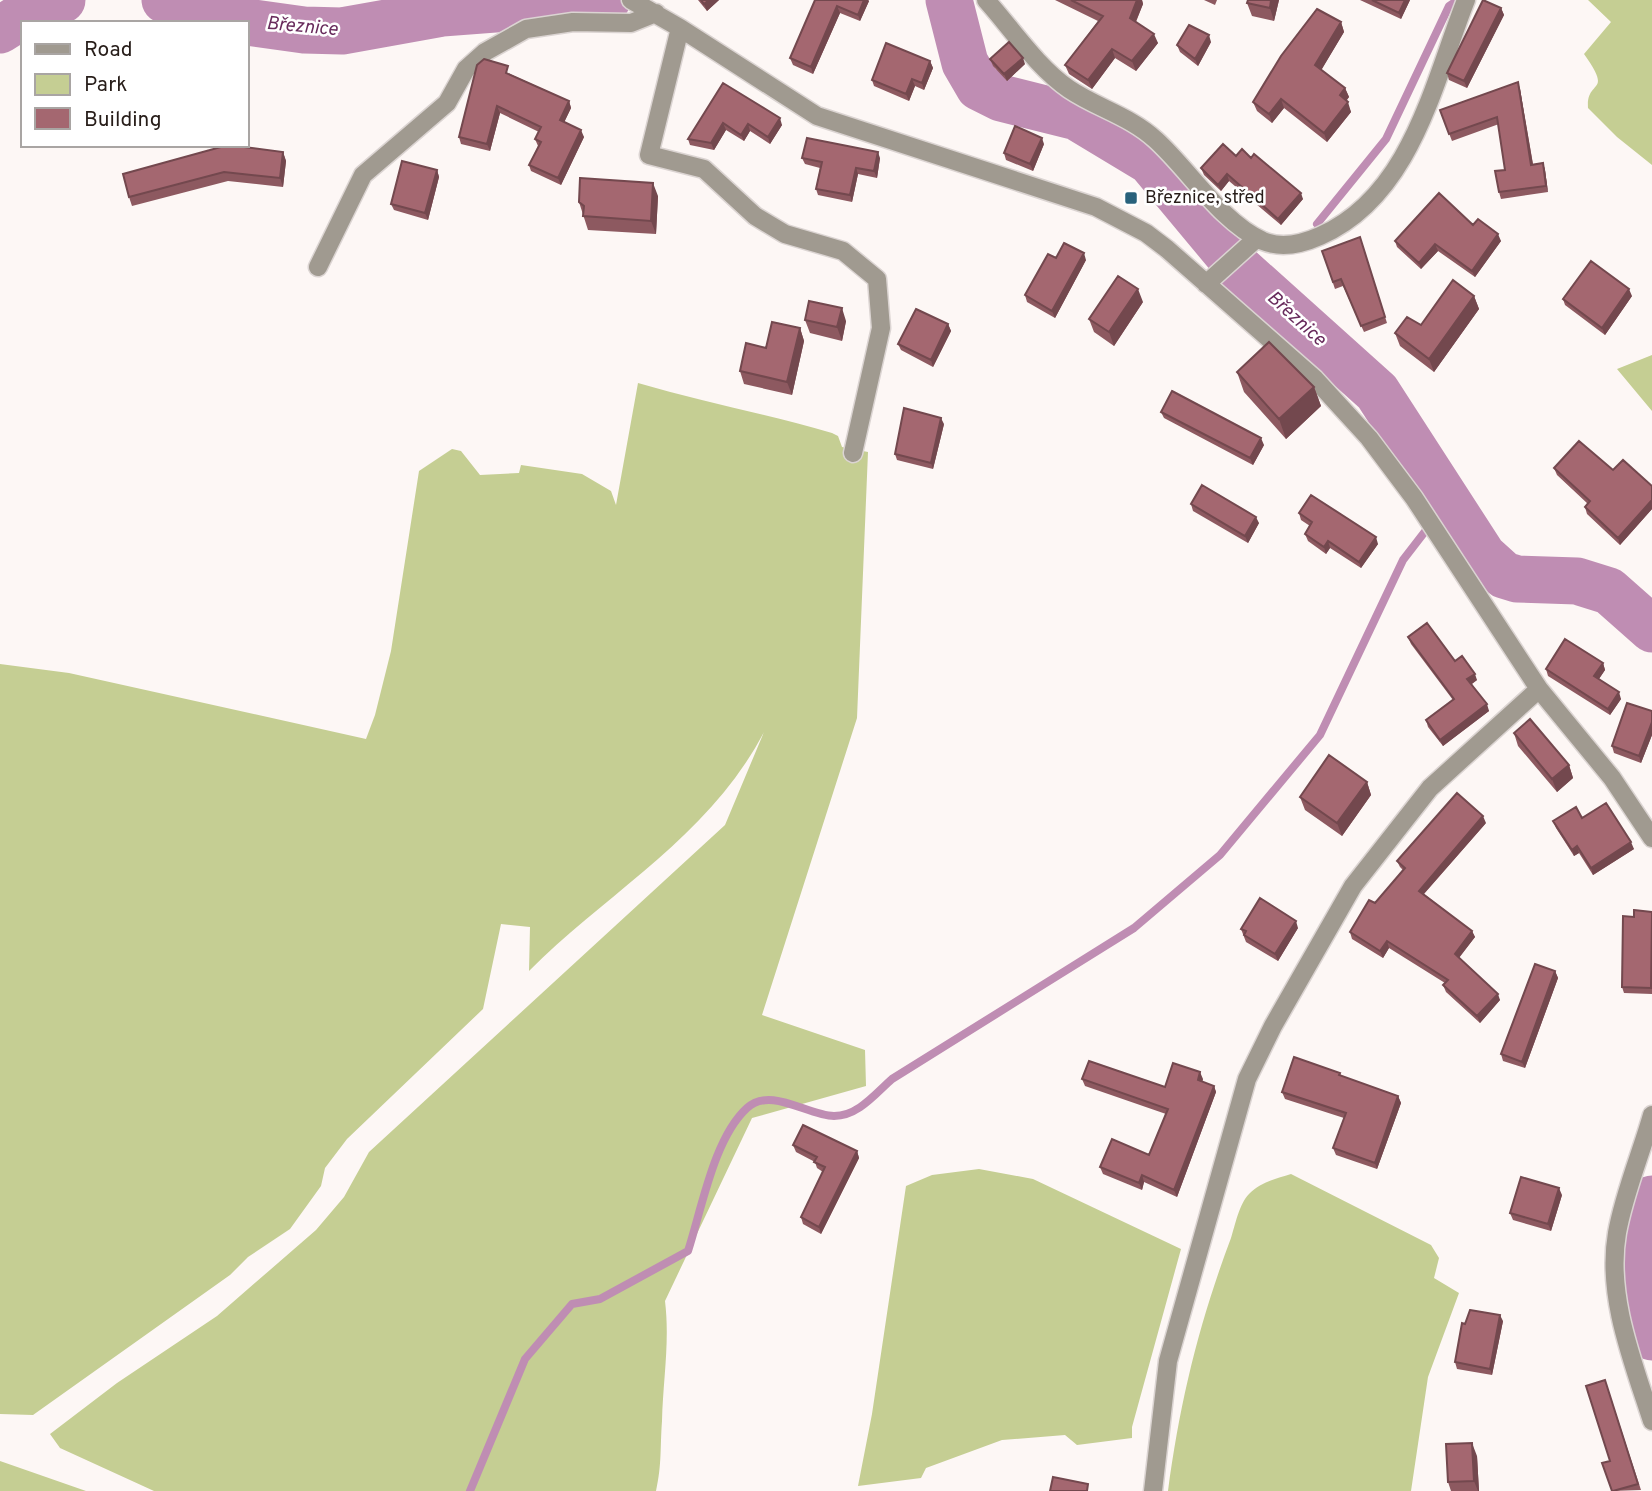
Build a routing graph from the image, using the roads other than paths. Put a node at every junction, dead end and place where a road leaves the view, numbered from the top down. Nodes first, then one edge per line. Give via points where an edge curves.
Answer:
1 (631, 0) edge
2 (986, 0) edge
3 (1466, 0) edge
4 (656, 13) junction
5 (680, 28) junction
6 (1257, 238) junction
7 (318, 267) dead end
8 (1206, 284) junction
9 (853, 453) dead end
10 (1539, 689) junction
11 (1652, 838) edge
12 (1652, 1115) edge
13 (1652, 1421) edge
14 (1153, 1491) edge

1 - 4 street
2 - 6 street via 1058,81 1153,137 1209,197
3 - 6 street via 1423,116 1374,197 1342,224 1307,241 1282,245
4 - 5 street
4 - 7 street via 631,23 573,22 526,29 498,43 466,69 437,113 363,174
5 - 8 street via 817,116 1001,173 1105,211 1146,233
5 - 9 street via 649,155 704,169 755,216 785,234 843,251 877,279 881,328
6 - 8 street
8 - 10 street via 1331,395 1414,498
10 - 11 street via 1612,778
10 - 14 street via 1430,788 1361,876 1247,1079 1168,1361
12 - 13 street via 1617,1232 1615,1268 1623,1328

